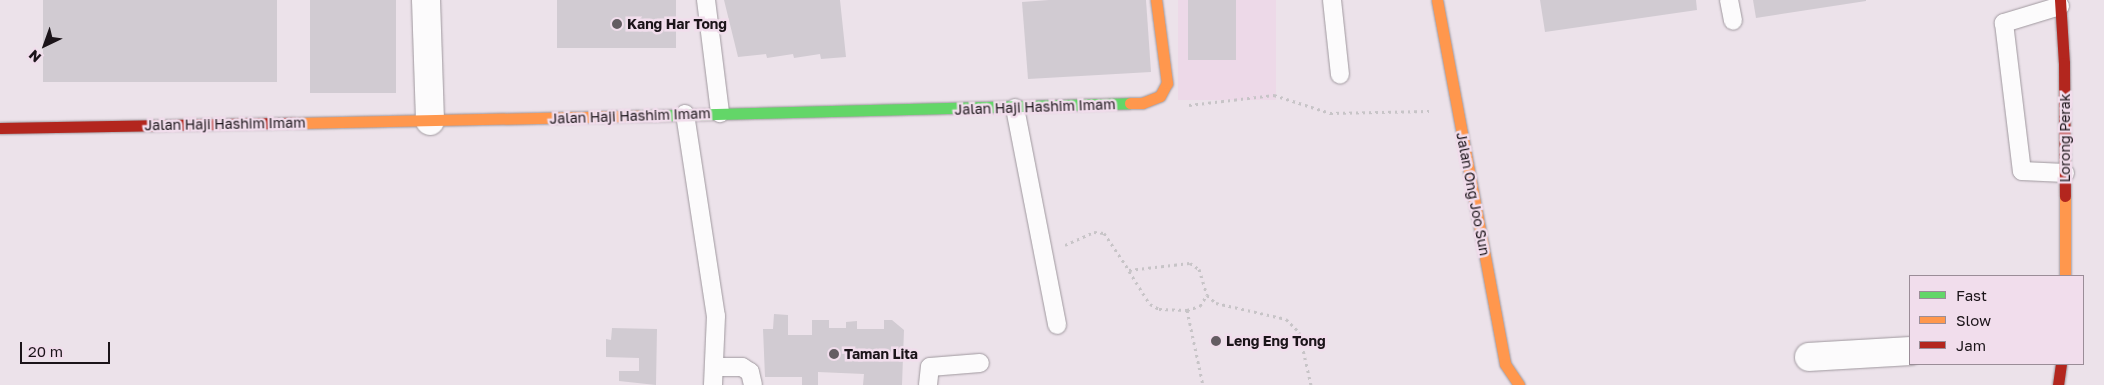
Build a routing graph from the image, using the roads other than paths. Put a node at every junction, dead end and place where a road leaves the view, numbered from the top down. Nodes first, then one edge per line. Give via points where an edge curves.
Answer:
1 (426, 0) edge
2 (706, 0) edge
3 (1156, 0) edge
4 (1332, 0) edge
5 (1437, 0) edge
6 (1729, 0) edge
7 (2060, 3) edge
8 (1733, 21) dead end
9 (1340, 75) dead end
10 (1015, 108) junction
11 (720, 113) junction
12 (685, 114) junction
13 (430, 121) junction
14 (0, 128) edge
15 (2065, 173) junction
16 (2065, 275) edge
17 (1057, 325) dead end
18 (1909, 351) edge
19 (1808, 357) dead end
20 (980, 363) dead end
21 (2060, 365) edge
22 (714, 366) junction
23 (713, 385) edge
24 (753, 385) edge
25 (928, 385) edge
26 (1519, 385) edge
27 (2058, 385) edge

1 - 13 street
2 - 11 lane
3 - 10 street, Jalan Haji Hashim Imam via 1167,83 1160,96 1142,103
4 - 9 lane
5 - 26 street, Jalan Ong Joo Sun via 1506,364
6 - 8 lane
7 - 15 street, Lorong Perak
7 - 15 lane via 2004,23 2022,171
10 - 11 street, Jalan Haji Hashim Imam
10 - 17 lane
11 - 12 street, Jalan Haji Hashim Imam
12 - 13 street, Jalan Haji Hashim Imam
12 - 22 lane via 716,316
13 - 14 street, Jalan Haji Hashim Imam
15 - 16 street, Lorong Perak
18 - 19 street
20 - 25 lane via 930,367
21 - 27 street
22 - 23 lane
22 - 24 lane via 742,366 750,372

